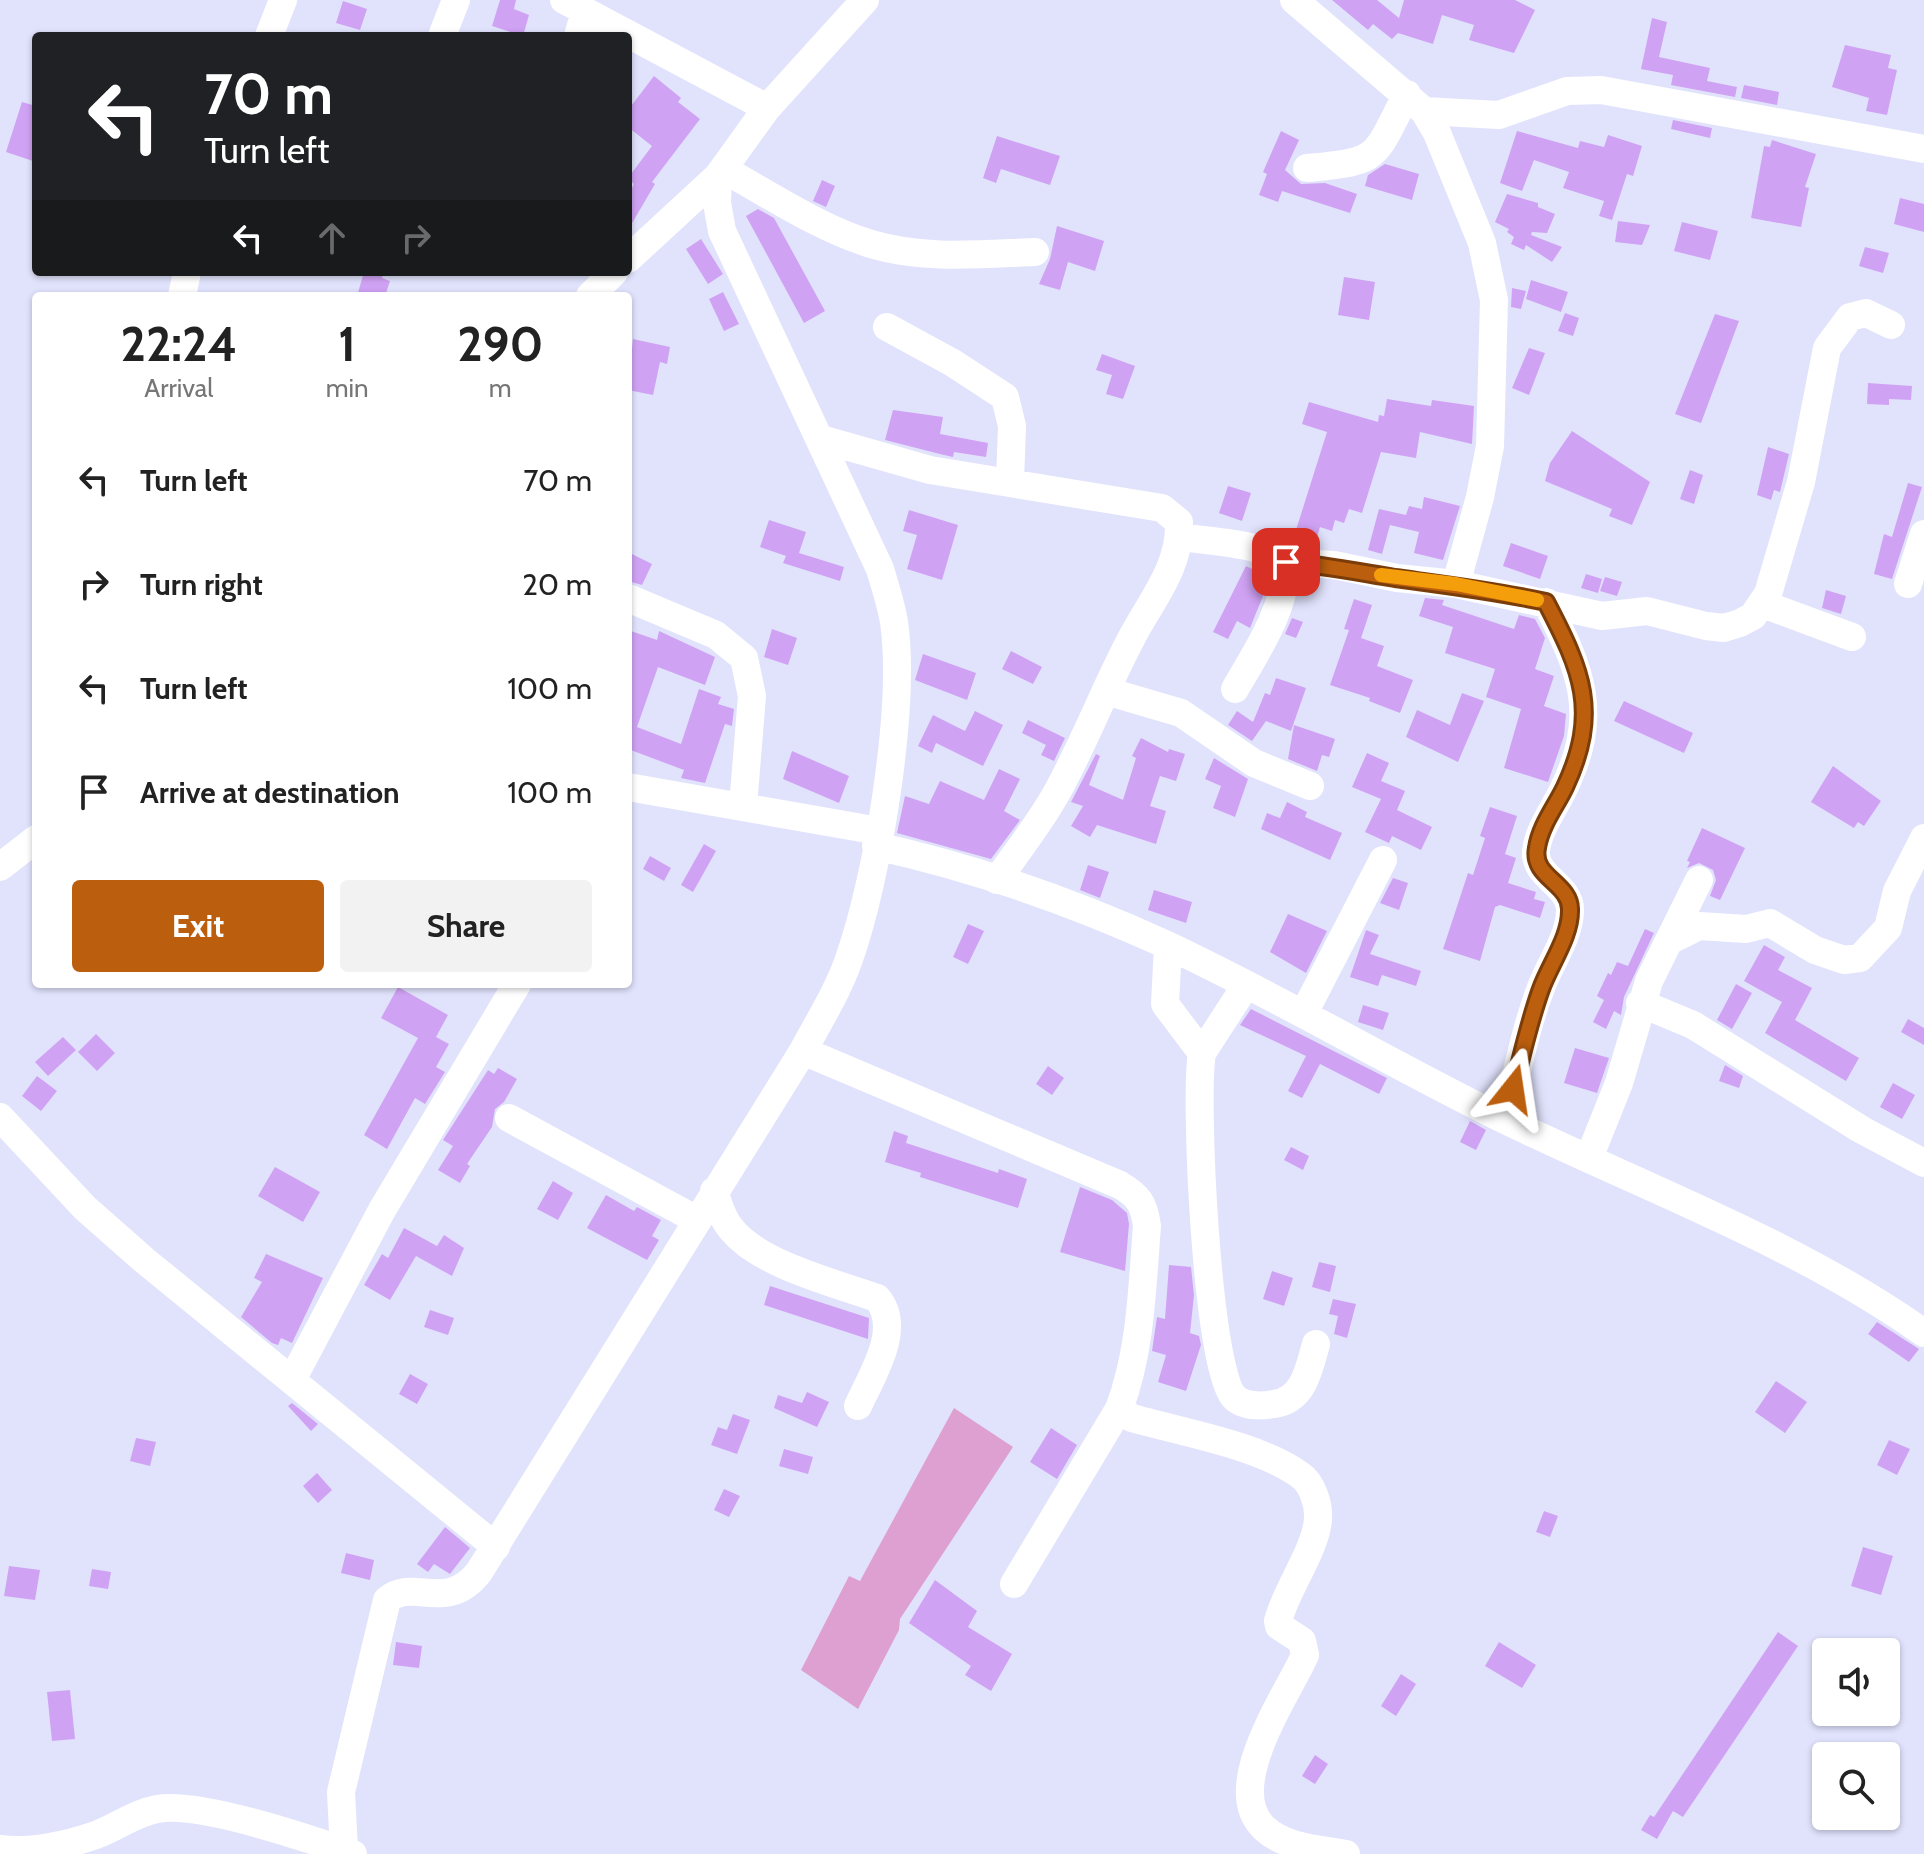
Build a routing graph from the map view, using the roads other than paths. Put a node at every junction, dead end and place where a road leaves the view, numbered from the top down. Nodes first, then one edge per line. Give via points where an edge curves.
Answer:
1 (283, 0) edge
2 (456, 0) edge
3 (865, 0) edge
4 (1294, 0) edge
5 (575, 16) edge
6 (271, 32) edge
7 (444, 32) edge
8 (608, 32) edge
9 (632, 43) edge
10 (1415, 103) junction
11 (767, 108) junction
12 (1924, 149) edge
13 (1307, 168) dead end
14 (720, 172) junction
15 (1035, 252) dead end
16 (632, 255) edge
17 (610, 276) edge
18 (594, 292) edge
19 (1891, 325) dead end
20 (887, 327) dead end
21 (821, 439) junction
22 (1010, 481) junction
23 (1924, 534) edge
24 (1180, 537) junction
25 (1286, 562) junction
26 (1456, 584) junction
27 (1908, 584) dead end
28 (632, 600) edge
29 (1546, 602) junction
30 (1763, 604) junction
31 (1852, 637) dead end
32 (1235, 689) dead end
33 (1106, 691) junction
34 (1310, 786) dead end
35 (632, 796) edge
36 (743, 806) junction
37 (878, 838) junction
38 (1924, 838) edge
39 (32, 842) edge
40 (1383, 860) dead end
41 (0, 867) edge
42 (997, 880) junction
43 (1699, 880) dead end
44 (1669, 941) junction
45 (1168, 946) junction
46 (1246, 985) junction
47 (515, 988) edge
48 (1640, 1003) junction
49 (1304, 1013) junction
50 (803, 1051) junction
51 (1202, 1053) junction
52 (0, 1117) edge
53 (509, 1118) dead end
54 (1505, 1119) junction
55 (1589, 1158) junction
56 (1924, 1163) edge
57 (714, 1191) junction
58 (697, 1220) junction
59 (1924, 1333) edge
60 (1316, 1344) dead end
61 (293, 1378) junction
62 (858, 1406) dead end
63 (1119, 1409) junction
64 (496, 1547) junction
65 (1014, 1584) dead end
66 (0, 1849) edge
67 (348, 1852) edge
68 (1346, 1854) edge

1 - 6 street
2 - 7 street
3 - 11 street
4 - 10 street
5 - 8 street
9 - 11 street
10 - 12 street via 1499,115 1567,91 1601,90
10 - 13 street via 1370,157
10 - 26 street via 1437,133 1482,243 1494,300 1488,458
11 - 14 street
14 - 15 street via 870,244 930,254
14 - 16 street
14 - 21 street via 717,203 722,231
17 - 18 street
19 - 30 street via 1866,313 1850,317 1827,348 1801,482
20 - 22 street via 1005,397 1012,426
21 - 22 street via 897,463
21 - 37 street via 880,569 894,622 895,710
22 - 24 street via 1162,508 1179,522
23 - 27 street
24 - 25 street via 1247,547
24 - 33 street via 1170,568
25 - 26 street
25 - 32 street via 1273,617
26 - 29 street
28 - 36 street via 716,635 744,658 752,696
29 - 30 street via 1602,616 1647,611 1724,628 1753,616
29 - 54 street via 1578,670 1586,726 1576,762 1537,847 1539,866 1566,895 1570,912 1534,1008
30 - 31 street
33 - 34 street via 1181,713 1254,763
33 - 42 street via 1054,796
35 - 36 street
36 - 37 street
37 - 42 street
37 - 50 street via 849,962
38 - 44 street via 1897,891 1888,928 1860,958 1844,960 1823,953 1770,923 1746,929 1699,926
39 - 41 street
40 - 49 street
42 - 45 street
43 - 44 street
44 - 48 street
45 - 46 street
45 - 51 street via 1165,1004
46 - 49 street
46 - 51 street
47 - 61 street via 382,1210
48 - 55 street via 1619,1083
48 - 56 street via 1693,1025
49 - 54 street
50 - 57 street
50 - 63 street via 1137,1195 1147,1226 1136,1353
51 - 60 street via 1198,1086 1207,1249 1226,1385 1242,1402 1285,1403 1305,1380
52 - 61 street via 85,1208
53 - 58 street
54 - 55 street
55 - 59 street via 1822,1273
57 - 58 street
57 - 62 street via 732,1231 757,1252 877,1298 886,1308 887,1334
58 - 64 street
61 - 64 street
63 - 65 street
63 - 68 street via 1132,1418 1258,1456 1300,1475 1310,1486 1318,1520 1278,1621 1302,1641 1305,1655 1254,1760 1252,1796 1261,1826 1274,1835
64 - 67 street via 461,1590 400,1593 387,1600 341,1792
66 - 67 street via 29,1850 83,1838 138,1815 175,1808

